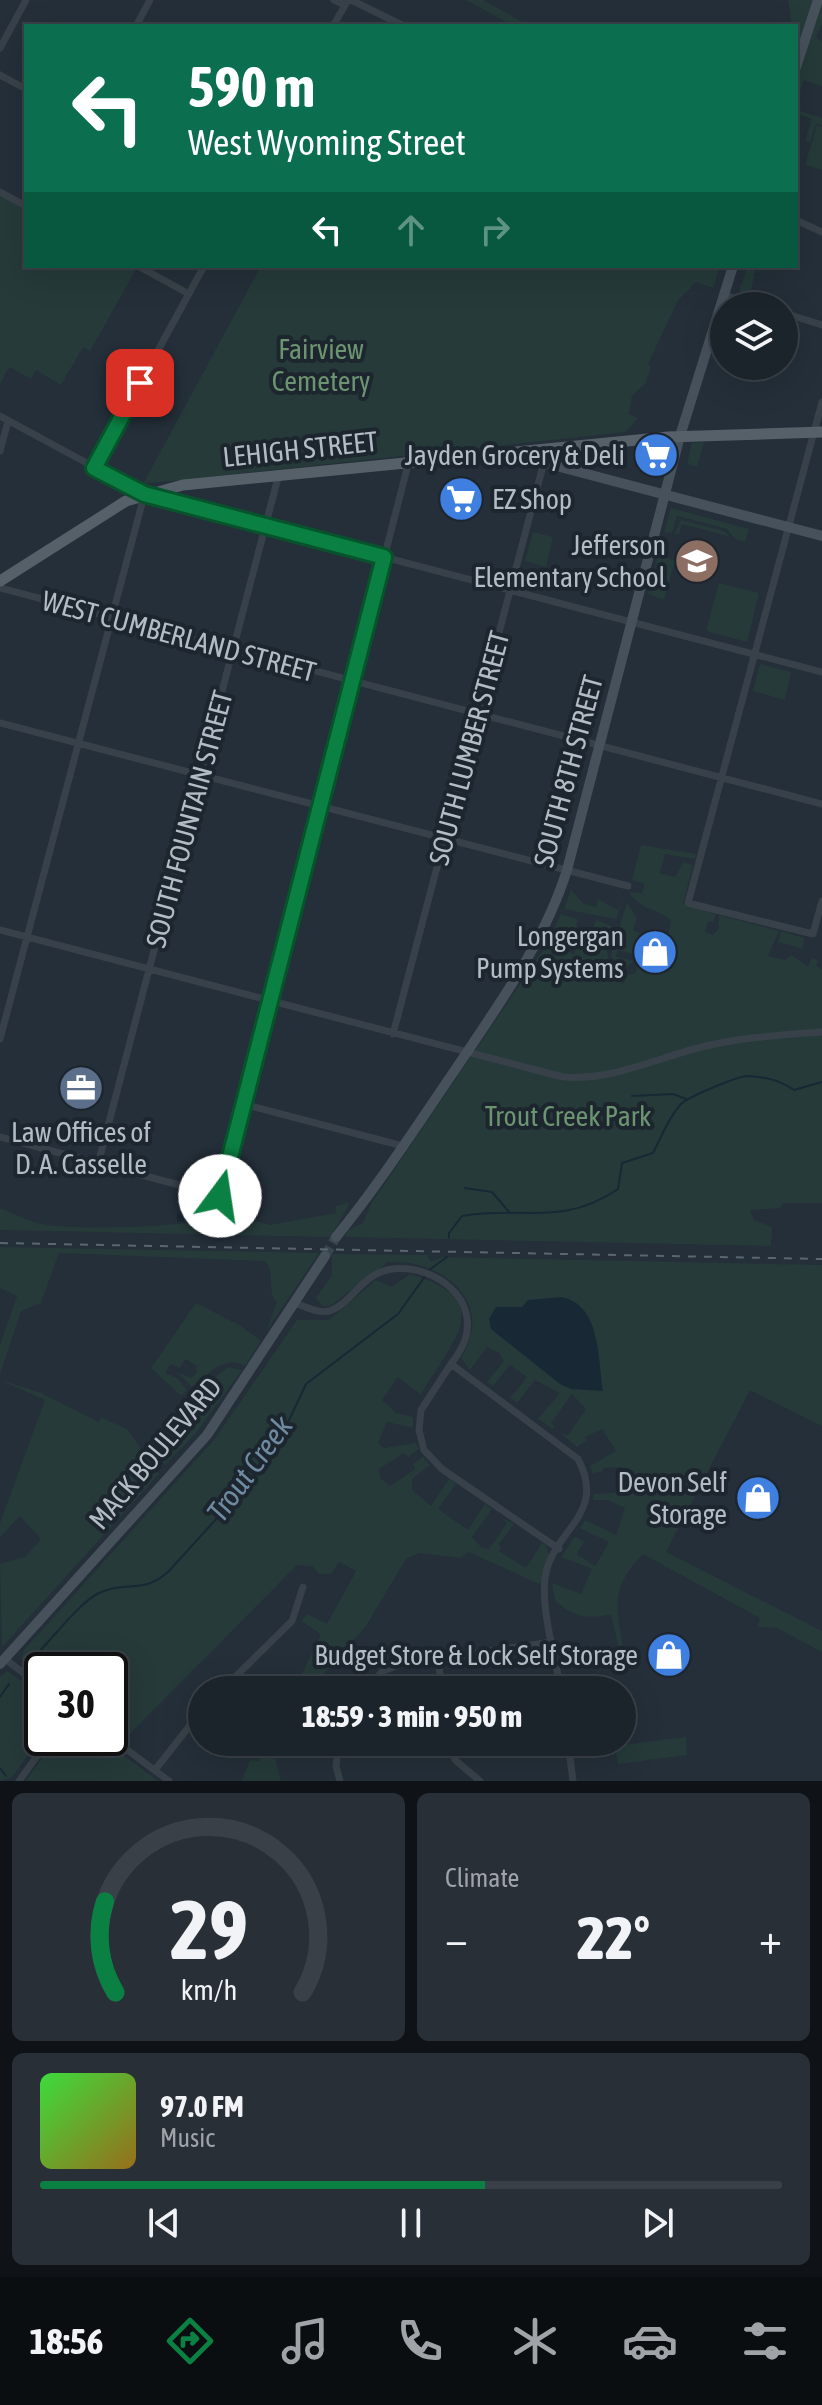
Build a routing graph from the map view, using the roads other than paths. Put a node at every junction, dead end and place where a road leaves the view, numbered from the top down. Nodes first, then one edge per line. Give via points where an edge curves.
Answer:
1 (26, 0) edge
2 (150, 0) edge
3 (334, 0) edge
4 (818, 0) edge
5 (348, 2) edge
6 (137, 24) edge
7 (334, 24) edge
8 (399, 24) edge
9 (0, 48) edge
10 (798, 61) edge
11 (0, 75) edge
12 (24, 88) edge
13 (0, 192) edge
14 (24, 205) edge
15 (798, 221) edge
16 (822, 232) edge
17 (142, 268) edge
18 (203, 268) edge
19 (732, 268) edge
20 (725, 292) edge
21 (189, 294) junction
22 (798, 317) edge
23 (822, 325) edge
24 (710, 340) edge
25 (822, 402) edge
26 (4, 418) edge
27 (818, 432) edge
28 (680, 436) junction
29 (604, 443) junction
30 (0, 451) edge
31 (504, 452) junction
32 (409, 461) junction
33 (544, 462) junction
34 (94, 468) junction
35 (279, 474) junction
36 (595, 476) junction
37 (144, 494) junction
38 (665, 495) junction
39 (266, 526) junction
40 (788, 527) junction
41 (822, 536) edge
42 (384, 557) junction
43 (0, 581) edge
44 (0, 588) edge
45 (510, 591) junction
46 (111, 619) junction
47 (632, 623) junction
48 (233, 651) junction
49 (754, 655) junction
50 (822, 672) edge
51 (352, 682) junction
52 (478, 714) junction
53 (0, 723) edge
54 (78, 744) junction
55 (600, 746) junction
56 (200, 775) junction
57 (721, 778) junction
58 (822, 804) edge
59 (320, 806) junction
60 (446, 839) junction
61 (567, 870) junction
62 (628, 886) dead end
63 (822, 901) edge
64 (0, 930) edge
65 (27, 937) junction
66 (149, 969) junction
67 (270, 1001) junction
68 (822, 1032) edge
69 (393, 1034) junction
70 (0, 1039) edge
71 (466, 1053) junction
72 (243, 1104) junction
73 (0, 1137) edge
74 (403, 1146) junction
75 (98, 1164) junction
76 (336, 1237) tunnel mouth
77 (325, 1256) tunnel mouth
78 (297, 1304) junction
79 (451, 1364) junction
80 (559, 1549) junction
81 (303, 1587) dead end
82 (552, 1642) junction
83 (438, 1659) junction
84 (2, 1661) edge
85 (24, 1675) edge
86 (236, 1676) edge
87 (377, 1676) edge
88 (440, 1676) edge
89 (558, 1676) edge
90 (188, 1728) edge
91 (128, 1750) edge
92 (37, 1756) edge
93 (336, 1756) edge
94 (454, 1756) edge
95 (570, 1756) edge
96 (155, 1770) junction
97 (19, 1781) edge
98 (169, 1781) edge
99 (340, 1781) edge
100 (480, 1781) edge
101 (573, 1781) edge

1 - 9 street
2 - 6 street
3 - 5 street
4 - 10 main road
5 - 7 street
5 - 8 street
11 - 12 street
13 - 14 street
15 - 16 street
17 - 21 street
18 - 21 street
19 - 20 main road, SOUTH 8TH STREET
21 - 34 street
22 - 23 street
24 - 28 main road, SOUTH 8TH STREET
25 - 27 street
26 - 30 street
26 - 34 street
27 - 28 main road, LEHIGH STREET
27 - 40 street
28 - 29 main road, LEHIGH STREET
28 - 38 main road, SOUTH 8TH STREET
29 - 31 main road, LEHIGH STREET
29 - 36 main road via 575,447 569,455 576,466
31 - 32 main road, LEHIGH STREET
31 - 33 main road
32 - 35 main road, LEHIGH STREET
32 - 42 street
33 - 36 main road
33 - 45 street, SOUTH LUMBER STREET
34 - 37 street
35 - 37 main road, LEHIGH STREET
35 - 39 street, SOUTH FOUNTAIN STREET
36 - 38 main road
37 - 39 street
37 - 43 main road, LEHIGH STREET
37 - 46 street
38 - 40 main road
38 - 47 main road, SOUTH 8TH STREET
39 - 42 street
39 - 48 street, SOUTH FOUNTAIN STREET
40 - 41 main road
40 - 49 street
42 - 45 street
42 - 51 street
44 - 46 street, WEST CUMBERLAND STREET
45 - 47 street
45 - 52 street, SOUTH LUMBER STREET
46 - 48 street, WEST CUMBERLAND STREET
46 - 54 street
47 - 49 street
47 - 55 main road, SOUTH 8TH STREET
48 - 51 street, WEST CUMBERLAND STREET
48 - 56 street, SOUTH FOUNTAIN STREET
49 - 50 street
49 - 57 street
51 - 52 street, WEST CUMBERLAND STREET
51 - 59 street
52 - 55 street, WEST CUMBERLAND STREET
52 - 60 street, SOUTH LUMBER STREET
53 - 54 street
54 - 56 street
54 - 65 street
55 - 57 street, WEST CUMBERLAND STREET
55 - 61 main road, SOUTH 8TH STREET
56 - 59 street
56 - 66 street, SOUTH FOUNTAIN STREET
57 - 58 street, WEST CUMBERLAND STREET
57 - 63 street via 688,903 813,934
59 - 60 street
59 - 67 street
60 - 61 street
60 - 69 street, SOUTH LUMBER STREET
61 - 62 street
61 - 71 main road, SOUTH 8TH STREET via 542,935
64 - 65 street
65 - 66 street
65 - 70 street
66 - 67 street
66 - 75 street, SOUTH FOUNTAIN STREET
67 - 69 street
67 - 72 street
68 - 71 street via 710,1045 588,1078 563,1077
69 - 71 street
71 - 74 main road, SOUTH 8TH STREET
72 - 74 street
72 - 75 street via 220,1196
73 - 75 street
74 - 76 main road, SOUTH 8TH STREET
77 - 78 main road, MACK BOULEVARD
78 - 79 street via 327,1312 391,1268 435,1277 460,1298 468,1324 465,1343
78 - 84 main road, MACK BOULEVARD via 207,1435
79 - 80 street via 572,1452 586,1477 588,1495
79 - 80 street via 421,1410 424,1450 442,1469
80 - 82 street via 546,1578
81 - 86 street via 292,1621
82 - 83 street
82 - 89 street
83 - 87 street via 391,1667
83 - 88 street
84 - 85 street
90 - 96 street
91 - 96 street
92 - 97 street
93 - 99 street
94 - 100 street
95 - 101 street
96 - 98 street

